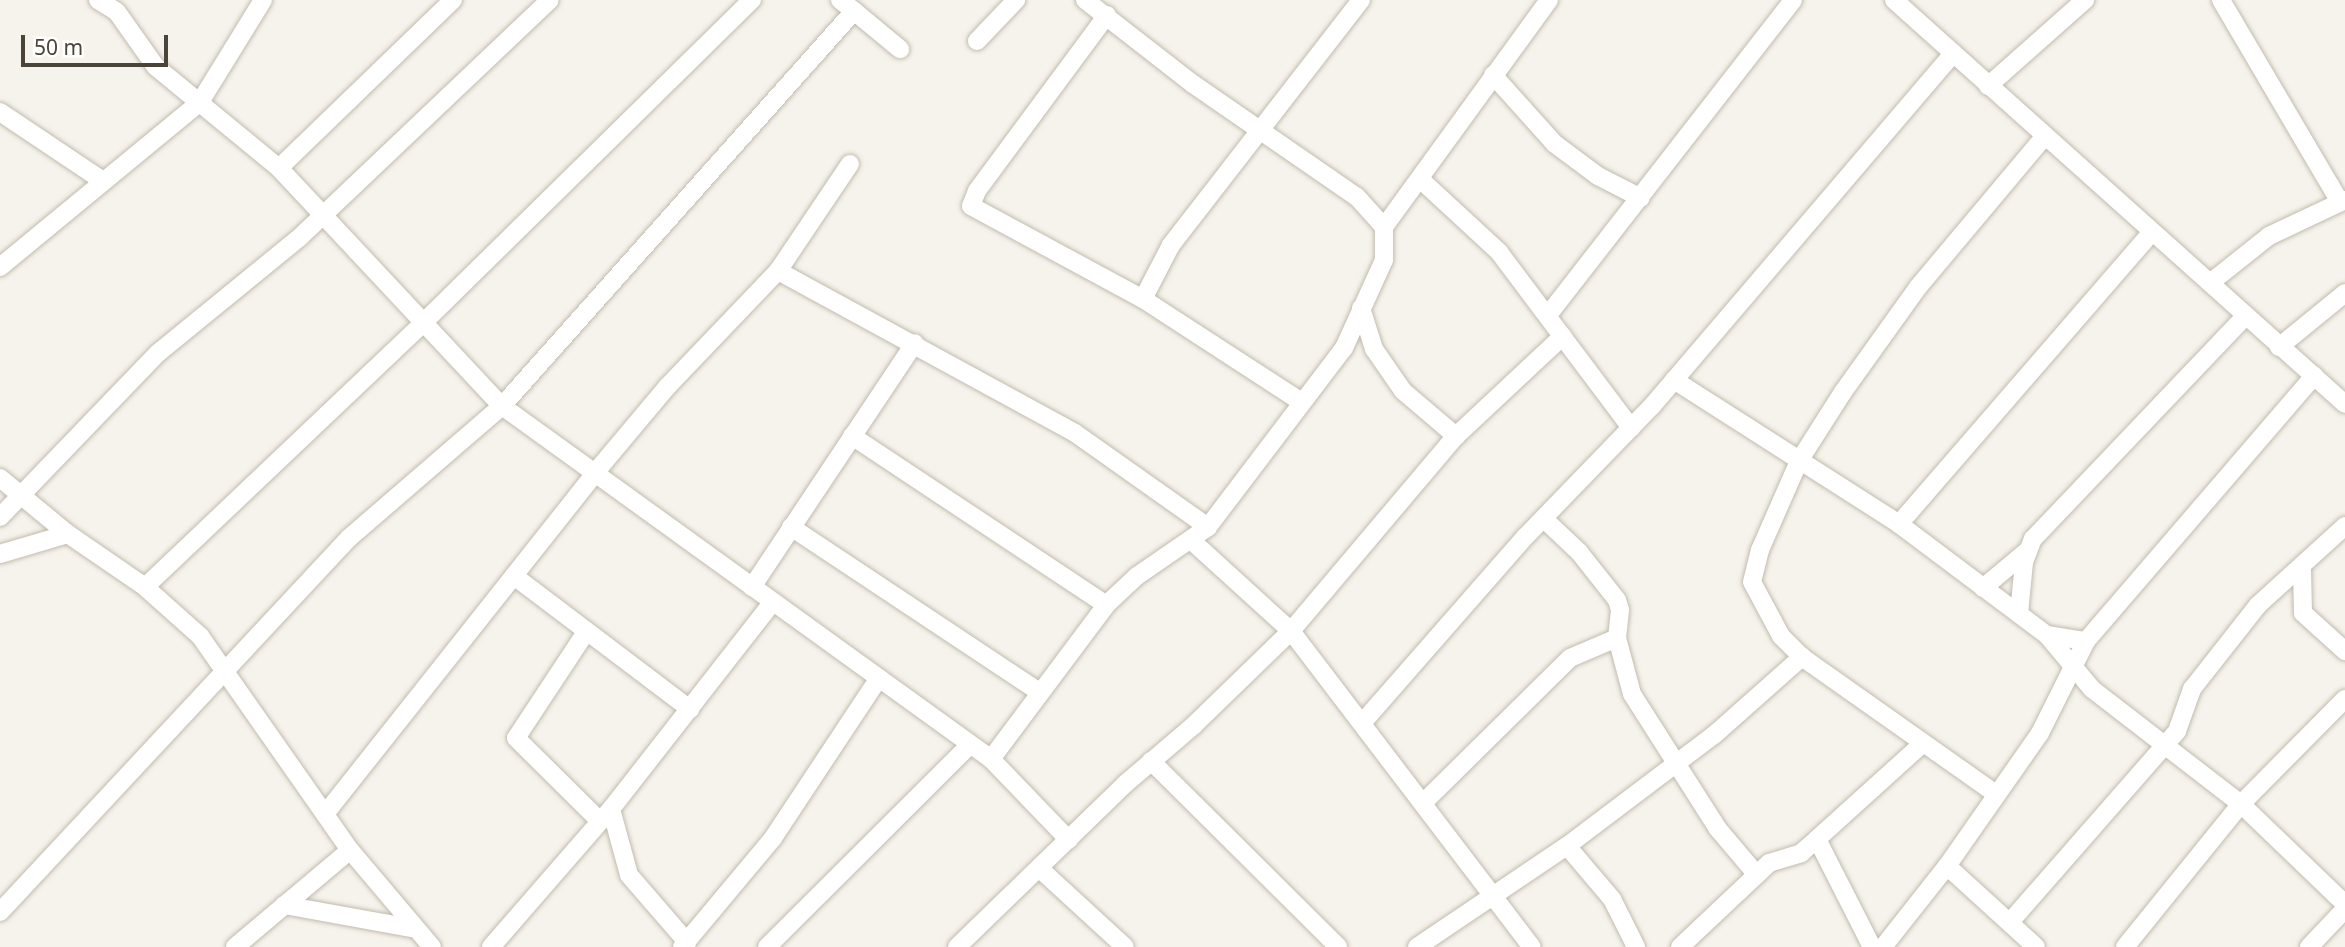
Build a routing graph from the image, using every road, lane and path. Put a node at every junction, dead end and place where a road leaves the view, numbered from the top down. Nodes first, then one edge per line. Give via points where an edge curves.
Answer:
1 (98, 0) edge
2 (263, 0) edge
3 (453, 0) edge
4 (550, 0) edge
5 (752, 0) edge
6 (1016, 0) edge
7 (1085, 0) edge
8 (1360, 0) edge
9 (1549, 0) edge
10 (1793, 0) edge
11 (1894, 0) edge
12 (2085, 0) edge
13 (2221, 0) edge
14 (847, 6) edge
15 (1107, 15) junction
16 (977, 41) dead end
17 (900, 50) dead end
18 (1953, 52) junction
19 (1493, 75) junction
20 (1988, 86) junction
21 (200, 102) junction
22 (0, 112) edge
23 (1260, 130) junction
24 (2043, 138) junction
25 (850, 164) dead end
26 (279, 168) junction
27 (1420, 179) junction
28 (103, 181) junction
29 (1640, 198) junction
30 (2343, 201) edge
31 (323, 216) junction
32 (1384, 227) junction
33 (2152, 232) junction
34 (0, 267) edge
35 (778, 271) junction
36 (2210, 283) junction
37 (2345, 293) edge
38 (1143, 299) junction
39 (1361, 308) junction
40 (1548, 315) junction
41 (2245, 316) junction
42 (425, 322) junction
43 (1563, 336) junction
44 (915, 343) junction
45 (2279, 347) junction
46 (2314, 376) junction
47 (1674, 380) junction
48 (1300, 401) junction
49 (2345, 404) edge
50 (502, 405) junction
51 (1631, 428) junction
52 (852, 436) junction
53 (1456, 436) junction
54 (1799, 461) junction
55 (594, 474) junction
56 (0, 478) edge
57 (23, 498) junction
58 (0, 517) edge
59 (1544, 519) junction
60 (1899, 524) junction
61 (2345, 526) edge
62 (791, 527) junction
63 (1208, 527) junction
64 (68, 534) junction
65 (1192, 541) junction
66 (2027, 551) junction
67 (0, 554) edge
68 (2302, 569) junction
69 (514, 576) junction
70 (145, 587) junction
71 (752, 587) junction
72 (1983, 588) junction
73 (773, 602) junction
74 (1106, 605) junction
75 (2018, 614) junction
76 (1291, 631) junction
77 (586, 632) junction
78 (2047, 635) junction
79 (1617, 638) junction
80 (2086, 641) junction
81 (2345, 651) edge
82 (1802, 657) junction
83 (225, 667) junction
84 (2071, 669) junction
85 (879, 678) junction
86 (2092, 689) junction
87 (1038, 691) junction
88 (2061, 698) junction
89 (2345, 699) edge
90 (690, 709) junction
91 (1363, 722) junction
92 (2166, 743) junction
93 (970, 745) junction
94 (1921, 745) junction
95 (991, 759) junction
96 (1151, 761) junction
97 (1677, 761) junction
98 (1996, 794) junction
99 (1423, 803) junction
100 (2241, 804) junction
101 (326, 814) junction
102 (606, 815) junction
103 (1817, 839) junction
104 (1069, 840) junction
105 (1567, 846) junction
106 (350, 850) junction
107 (1947, 866) junction
108 (1040, 869) junction
109 (1757, 875) junction
110 (1492, 896) junction
111 (284, 905) junction
112 (2345, 907) edge
113 (0, 912) edge
114 (2010, 922) junction
115 (411, 928) junction
116 (684, 944) edge
117 (235, 947) edge
118 (432, 947) edge
119 (491, 947) edge
120 (767, 947) edge
121 (957, 947) edge
122 (1125, 947) edge
123 (1338, 947) edge
124 (1417, 947) edge
125 (1532, 947) edge
126 (1636, 947) edge
127 (1680, 947) edge
128 (1872, 947) edge
129 (1883, 947) edge
130 (2036, 947) edge
131 (2125, 947) edge
132 (2309, 947) edge

1 - 21 street via 117,12 156,66
2 - 21 street
3 - 26 street
4 - 31 street
5 - 42 street
6 - 16 street
7 - 15 street
8 - 23 street
9 - 19 street
10 - 29 street
11 - 18 street
12 - 20 street
13 - 30 street
14 - 17 street
14 - 50 street
15 - 23 street
15 - 38 street via 976,191 971,206
18 - 20 street
18 - 47 street
19 - 27 street
19 - 29 street via 1555,144 1598,176
20 - 24 street
21 - 26 street
21 - 28 street
22 - 28 street
23 - 32 street via 1357,197
23 - 38 street via 1171,245
24 - 33 street
24 - 54 street via 1919,286
25 - 35 street
26 - 31 street
27 - 32 street
27 - 40 street via 1485,236
28 - 34 street
29 - 40 street
30 - 36 street via 2269,236
31 - 42 street
31 - 57 street via 158,353
32 - 39 street via 1384,260
33 - 36 street
33 - 60 street
35 - 44 street
35 - 55 street via 667,387
36 - 41 street
37 - 45 street
38 - 48 street
39 - 48 street via 1344,348
39 - 53 street via 1374,349 1403,391
40 - 43 street
41 - 45 street
41 - 66 street via 2120,443
42 - 50 street
42 - 70 street
43 - 51 street
43 - 53 street
44 - 52 street
44 - 63 street via 1075,433
45 - 46 street
46 - 49 street
46 - 80 street
47 - 51 street
47 - 54 street
48 - 63 street
50 - 55 street
50 - 83 street via 349,538
51 - 59 street
52 - 62 street
52 - 74 street
53 - 76 street
54 - 60 street
54 - 82 street via 1760,550 1752,582 1781,636
55 - 69 street
55 - 71 street
56 - 57 street
57 - 58 street
57 - 64 street
59 - 79 street via 1579,552 1616,600 1620,610
59 - 91 street
60 - 72 street
61 - 68 street
62 - 71 street
62 - 87 street
63 - 65 street
64 - 67 street
64 - 70 street
65 - 74 street via 1137,576
65 - 76 street
66 - 72 street
66 - 75 street
68 - 81 street via 2303,613
68 - 92 street via 2258,605 2192,689 2177,731
69 - 77 street
69 - 101 street
70 - 83 street via 200,636
71 - 73 street
72 - 75 street
73 - 85 street
73 - 90 street
74 - 87 street
75 - 78 street
76 - 91 street
76 - 96 street
77 - 90 street
77 - 102 street via 516,738
78 - 80 street
78 - 84 street
79 - 97 street via 1632,694
79 - 99 street via 1570,658
80 - 84 street
82 - 94 street
82 - 97 street
83 - 101 street
83 - 113 street
84 - 86 street
84 - 88 street
85 - 93 street
85 - 116 street via 781,828
86 - 88 street
86 - 92 street
87 - 95 street
88 - 98 street
89 - 100 street
90 - 102 street
91 - 99 street
92 - 100 street
92 - 114 street
93 - 95 street
93 - 120 street
94 - 98 street
94 - 103 street
95 - 104 street
96 - 104 street
96 - 123 street
97 - 105 street
97 - 109 street via 1718,829
98 - 107 street
99 - 110 street
100 - 112 street
100 - 131 street
101 - 106 street
102 - 116 street via 629,875
102 - 119 street
103 - 109 street via 1801,853 1769,863
103 - 128 street
104 - 108 street
105 - 110 street
105 - 126 street via 1612,899
106 - 111 street
106 - 115 street
107 - 114 street
107 - 129 street
108 - 121 street
108 - 122 street
109 - 127 street
110 - 124 street
110 - 125 street
111 - 115 street
111 - 117 street
112 - 132 street
114 - 130 street
115 - 118 street

